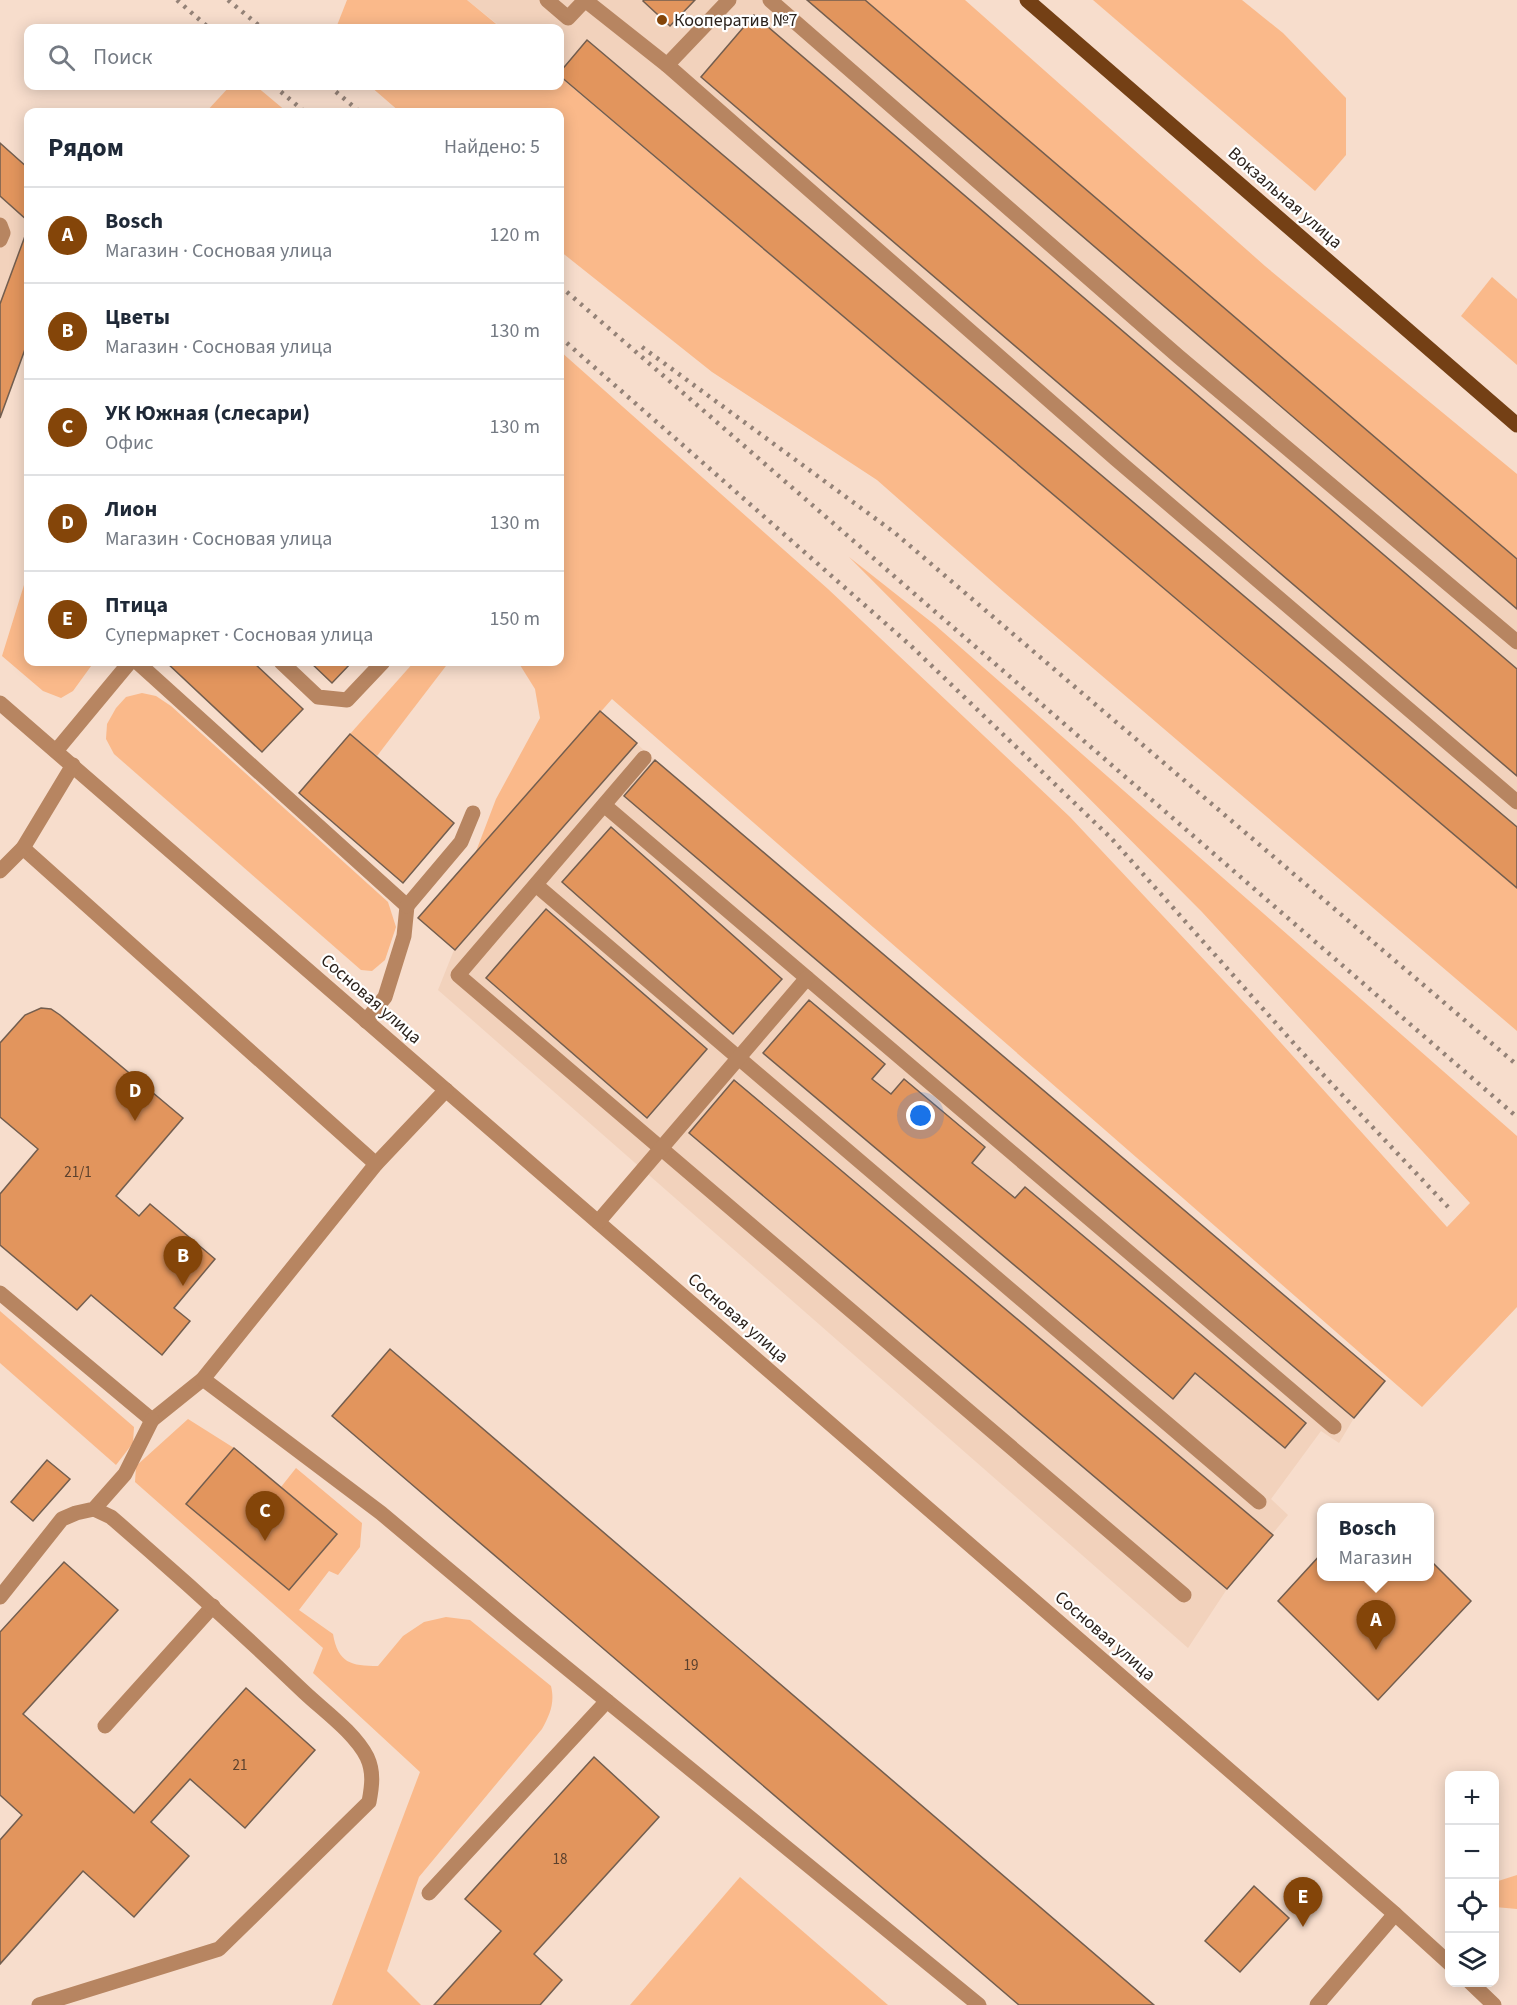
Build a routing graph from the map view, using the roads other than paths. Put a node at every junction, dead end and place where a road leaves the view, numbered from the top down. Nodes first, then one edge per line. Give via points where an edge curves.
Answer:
1 (547, 0) edge
2 (729, 0) edge
3 (770, 0) edge
4 (1027, 0) edge
5 (667, 65) junction
6 (0, 225) edge
7 (0, 240) edge
8 (1517, 425) edge
9 (1517, 642) edge
10 (127, 666) edge
11 (141, 666) edge
12 (285, 666) edge
13 (379, 666) edge
14 (0, 703) edge
15 (56, 751) junction
16 (644, 758) dead end
17 (73, 765) junction
18 (1517, 802) edge
19 (604, 805) junction
20 (473, 813) dead end
21 (23, 848) junction
22 (0, 871) edge
23 (536, 885) junction
24 (407, 906) junction
25 (807, 978) junction
26 (366, 1021) junction
27 (738, 1058) junction
28 (446, 1090) junction
29 (661, 1148) junction
30 (376, 1164) junction
31 (597, 1222) junction
32 (0, 1293) edge
33 (203, 1379) junction
34 (152, 1420) junction
35 (1334, 1427) dead end
36 (1259, 1502) dead end
37 (94, 1509) junction
38 (1184, 1595) dead end
39 (0, 1597) edge
40 (213, 1606) junction
41 (607, 1701) junction
42 (105, 1726) dead end
43 (429, 1893) dead end
44 (1395, 1914) junction
45 (1445, 1960) edge
46 (1474, 1987) edge
47 (39, 2005) edge
48 (979, 2005) edge
49 (1317, 2005) edge
50 (1494, 2005) edge

1 - 5 street via 568,18 585,0
2 - 5 street
3 - 9 street via 1179,357
4 - 8 main road, Вокзальная улица
5 - 18 street via 1107,451
6 - 7 street
10 - 15 street
11 - 24 street
12 - 13 street via 318,697 347,700
14 - 15 street, Сосновая улица
15 - 17 street, Сосновая улица
16 - 19 street
17 - 21 street
17 - 26 street, Сосновая улица
19 - 23 street
19 - 25 street
20 - 24 street via 461,842
21 - 22 street
21 - 30 street
23 - 27 street
23 - 29 street via 458,975
24 - 26 street via 405,936 385,997
25 - 27 street
25 - 35 street
26 - 28 street, Сосновая улица
27 - 29 street
27 - 36 street
28 - 30 street
28 - 31 street, Сосновая улица
29 - 31 street
29 - 38 street
30 - 33 street
31 - 44 street, Сосновая улица
32 - 34 street
33 - 34 street
33 - 41 street via 381,1513
34 - 37 street via 125,1474
37 - 39 street via 62,1519
37 - 40 street via 111,1517
40 - 42 street
40 - 47 street via 350,1733 367,1757 373,1778 369,1802 219,1949
41 - 43 street
41 - 48 street
44 - 45 street, Сосновая улица
44 - 49 street
46 - 50 street

